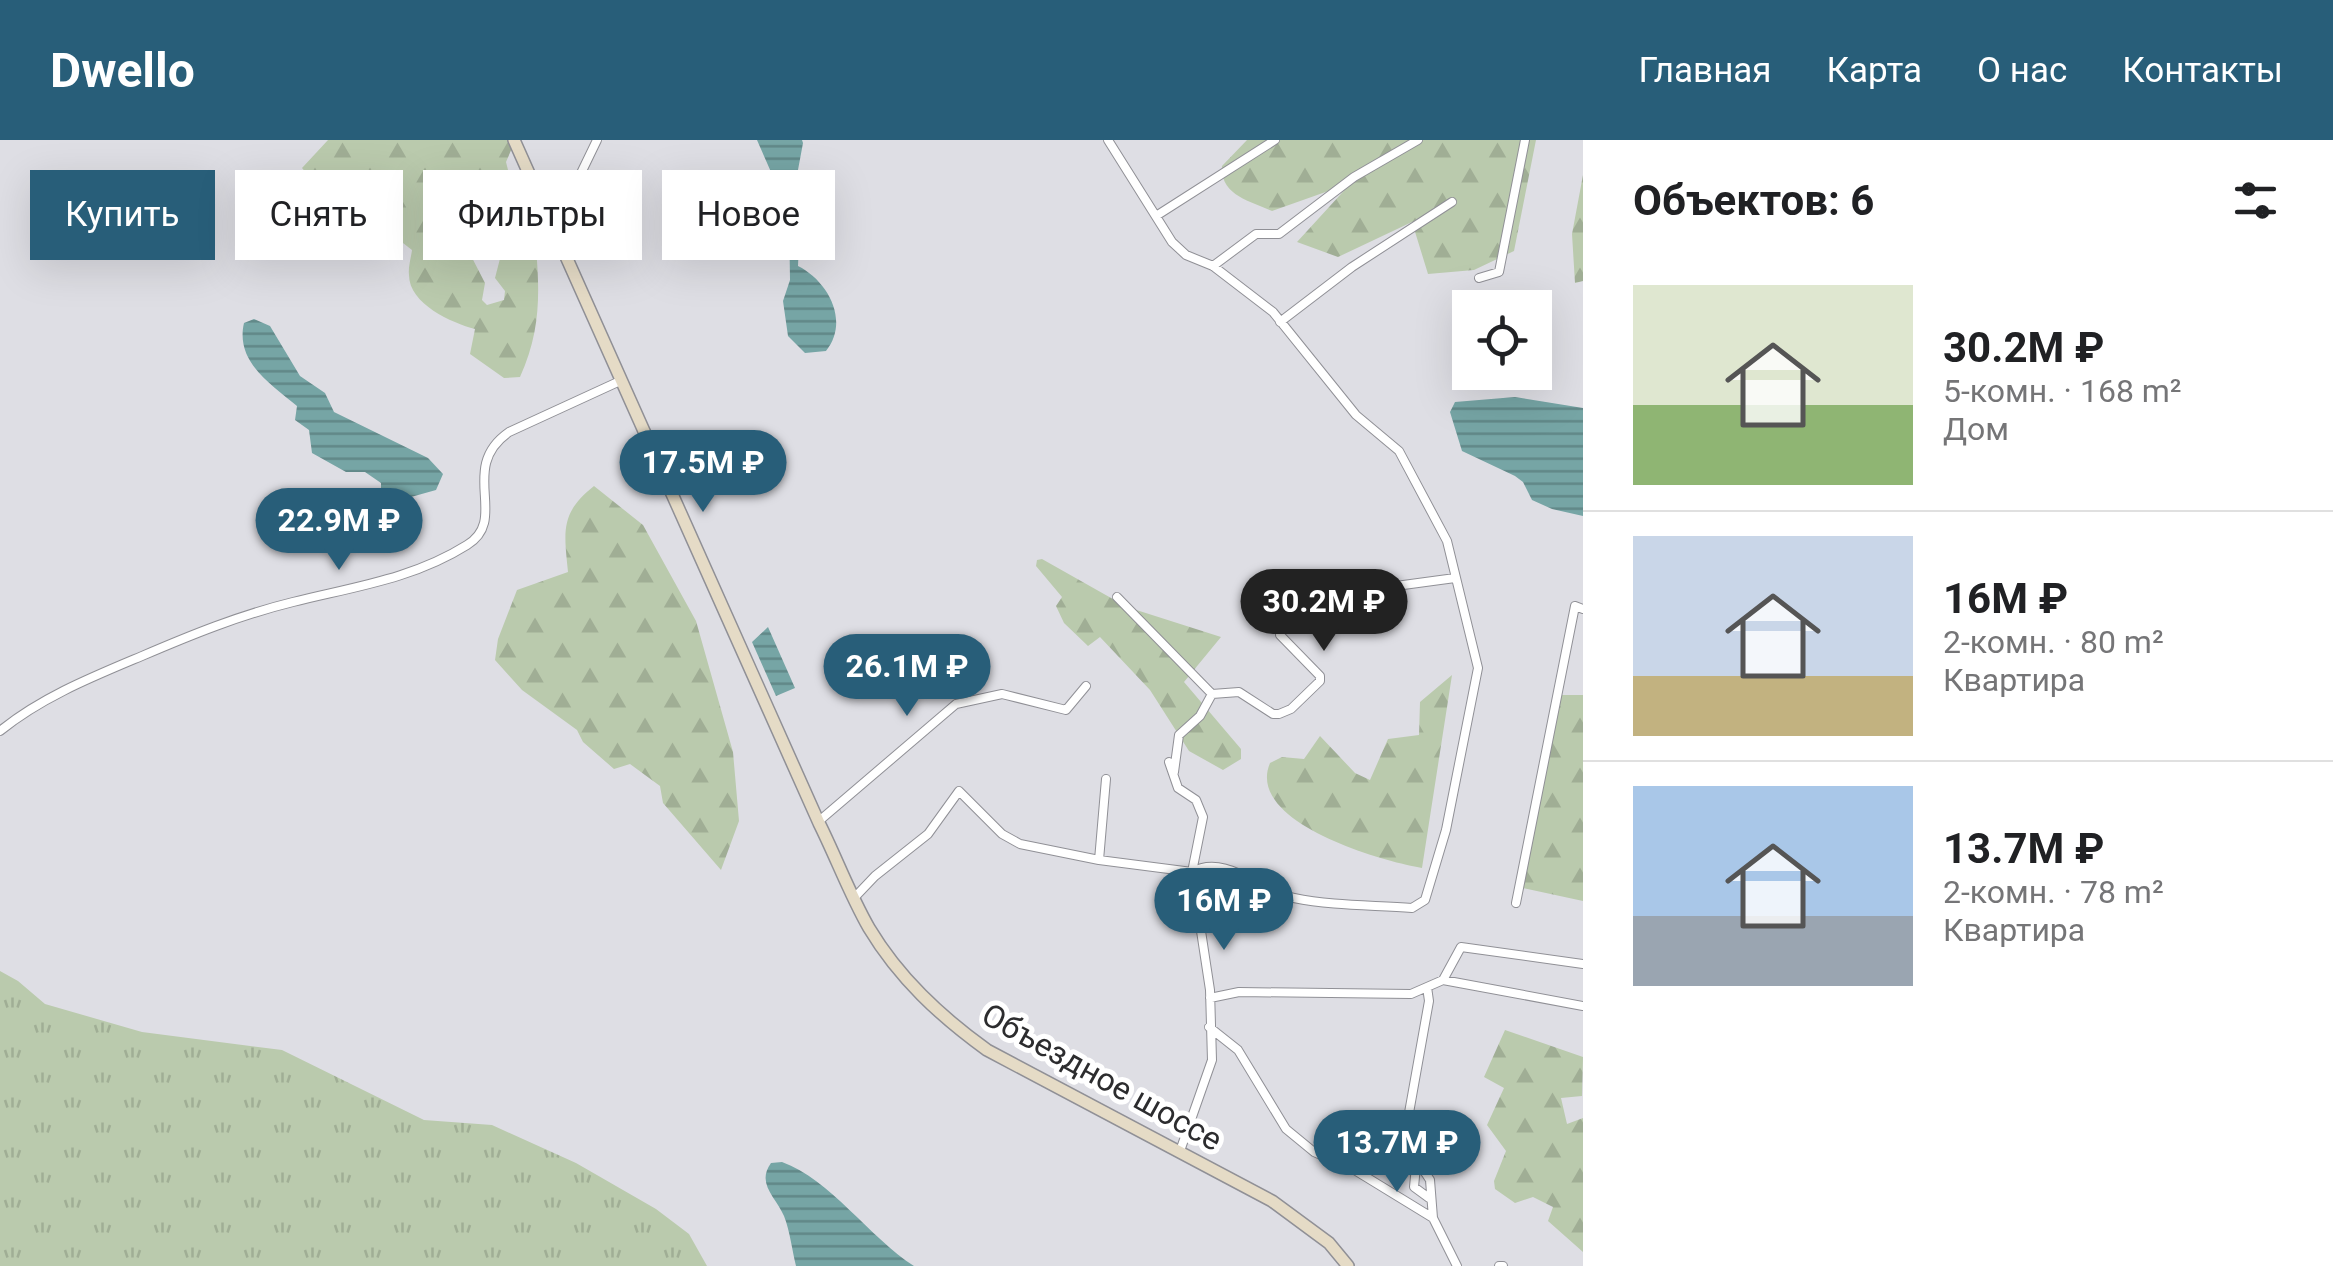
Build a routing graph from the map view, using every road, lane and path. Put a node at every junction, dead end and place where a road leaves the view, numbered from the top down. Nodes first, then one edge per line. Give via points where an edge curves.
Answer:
1 (514, 140) edge
2 (597, 140) edge
3 (1108, 140) edge
4 (1275, 140) edge
5 (1418, 140) edge
6 (1525, 140) edge
7 (527, 170) edge
8 (583, 170) edge
9 (1452, 202) dead end
10 (1156, 216) junction
11 (567, 260) edge
12 (1213, 266) junction
13 (1479, 278) dead end
14 (1280, 322) junction
15 (620, 381) junction
16 (1455, 578) junction
17 (1117, 597) dead end
18 (1583, 609) edge
19 (1086, 686) dead end
20 (1212, 694) junction
21 (0, 731) edge
22 (1169, 762) dead end
23 (1174, 775) junction
24 (1106, 779) dead end
25 (818, 821) junction
26 (1100, 860) junction
27 (1192, 872) junction
28 (855, 898) junction
29 (1516, 903) dead end
30 (1583, 964) edge
31 (1443, 980) junction
32 (1427, 987) junction
33 (1210, 998) junction
34 (1583, 1006) edge
35 (1209, 1028) junction
36 (1180, 1152) junction
37 (1416, 1166) junction
38 (1429, 1198) junction
39 (1433, 1218) junction
40 (1348, 1266) edge
41 (1457, 1266) edge

1 - 7 main road, Объездное шоссе
2 - 8 street
3 - 10 street
4 - 10 street
5 - 12 street via 1280,234 1256,234
6 - 13 street via 1499,272
9 - 14 street
10 - 12 street via 1186,255
11 - 15 main road, Объездное шоссе
12 - 14 street
14 - 16 street via 1356,415 1399,452 1447,541
15 - 21 street via 493,443 483,473 486,518 470,544 382,582 227,620 92,677
15 - 25 main road, Объездное шоссе
16 - 20 street via 1359,591 1282,623 1280,635 1320,676 1284,712 1272,714 1234,691
16 - 27 street via 1478,668 1425,900 1412,908 1292,898 1226,868 1204,865
17 - 20 street
18 - 29 street via 1576,606
19 - 25 street via 1066,710 1002,694 956,704
20 - 23 street via 1180,735
22 - 23 street
23 - 27 street via 1203,816
24 - 26 street
25 - 28 main road, Объездное шоссе
26 - 27 street
26 - 28 street via 1020,844 958,791 928,834
27 - 33 street
28 - 36 main road, Объездное шоссе via 886,953 950,1024
30 - 31 street via 1462,947
31 - 32 street
31 - 34 street
32 - 33 street via 1411,994 1239,992
32 - 37 street via 1407,1124
33 - 35 street
35 - 36 street via 1212,1060
35 - 39 street via 1238,1050 1286,1129 1314,1152
36 - 40 main road, Объездное шоссе via 1272,1201 1329,1243
37 - 38 street via 1430,1180
37 - 38 street via 1414,1187
38 - 39 street
39 - 41 street

